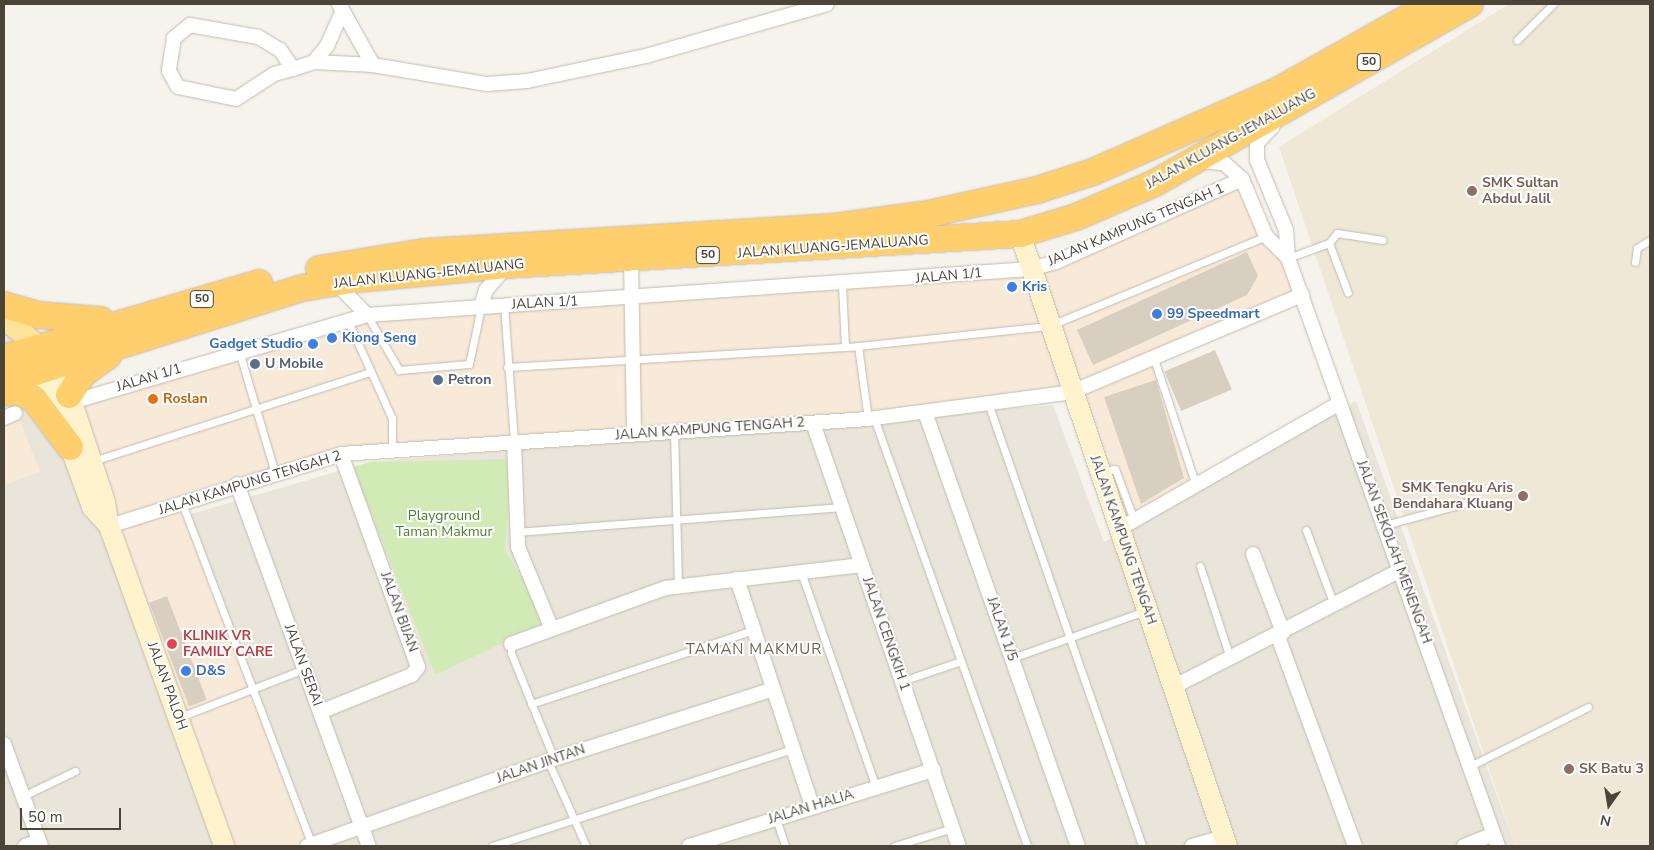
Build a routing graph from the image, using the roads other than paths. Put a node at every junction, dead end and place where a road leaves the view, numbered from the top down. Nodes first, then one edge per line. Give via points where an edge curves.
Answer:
1 (827, 4) edge
2 (1432, 4) edge
3 (1470, 4) edge
4 (1553, 4) edge
5 (340, 9) edge
6 (1517, 40) dead end
7 (314, 62) junction
8 (373, 65) junction
9 (293, 68) junction
10 (1313, 94) junction
11 (1198, 160) junction
12 (1242, 179) junction
13 (1020, 234) junction
14 (1266, 236) junction
15 (1382, 240) dead end
16 (1650, 240) edge
17 (1329, 243) junction
18 (1288, 258) junction
19 (630, 259) junction
20 (1635, 262) dead end
21 (507, 265) junction
22 (1030, 269) junction
23 (336, 283) junction
24 (842, 285) junction
25 (1348, 292) dead end
26 (1302, 295) junction
27 (632, 298) junction
28 (4, 305) edge
29 (504, 305) junction
30 (481, 306) junction
31 (367, 315) junction
32 (4, 318) edge
33 (347, 319) junction
34 (1049, 326) junction
35 (129, 331) junction
36 (845, 346) junction
37 (858, 346) junction
38 (239, 350) junction
39 (28, 356) edge
40 (633, 359) junction
41 (1154, 359) junction
42 (508, 366) junction
43 (371, 372) junction
44 (4, 382) edge
45 (1072, 392) junction
46 (70, 399) junction
47 (988, 403) junction
48 (1340, 403) junction
49 (8, 408) edge
50 (256, 408) junction
51 (925, 412) junction
52 (871, 419) junction
53 (813, 423) junction
54 (674, 431) junction
55 (634, 434) junction
56 (514, 442) junction
57 (70, 447) junction
58 (392, 449) junction
59 (341, 454) junction
60 (91, 462) junction
61 (275, 473) junction
62 (237, 484) junction
63 (1196, 485) junction
64 (1472, 501) dead end
65 (182, 502) junction
66 (842, 507) junction
67 (676, 521) junction
68 (1127, 524) junction
69 (1385, 525) junction
70 (109, 526) junction
71 (1306, 530) dead end
72 (516, 532) junction
73 (1253, 554) dead end
74 (862, 565) junction
75 (1200, 566) dead end
76 (1401, 570) junction
77 (801, 572) junction
78 (736, 579) junction
79 (678, 586) junction
80 (1334, 605) junction
81 (1148, 610) junction
82 (550, 627) junction
83 (753, 630) junction
84 (1280, 633) junction
85 (1070, 638) junction
86 (511, 644) joint
87 (1012, 658) junction
88 (1230, 658) junction
89 (961, 661) junction
90 (304, 669) junction
91 (902, 681) junction
92 (1173, 686) junction
93 (252, 689) junction
94 (773, 689) junction
95 (531, 704) junction
96 (1588, 707) dead end
97 (320, 712) junction
98 (178, 718) junction
99 (4, 744) edge
100 (793, 750) junction
101 (551, 760) junction
102 (1470, 766) junction
103 (933, 770) junction
104 (74, 771) dead end
105 (876, 787) junction
106 (22, 796) junction
107 (812, 806) junction
108 (573, 817) junction
109 (776, 818) junction
110 (362, 826) junction
111 (953, 828) junction
112 (1496, 840) edge
113 (1225, 842) edge
114 (40, 844) edge
115 (26, 846) edge
116 (224, 846) edge
117 (310, 846) edge
118 (369, 846) edge
119 (492, 846) edge
120 (586, 846) edge
121 (689, 846) edge
122 (785, 846) edge
123 (894, 846) edge
124 (959, 846) edge
125 (1027, 846) edge
126 (1078, 846) edge
127 (1142, 846) edge
128 (1192, 846) edge
129 (1354, 846) edge
130 (1464, 846) edge

1 - 8 street via 646,56 527,81 478,83
2 - 35 highway, JALAN KLUANG-JEMALUANG / 50 via 1263,97 1093,172 1037,190 928,214 833,227 424,252 358,260 278,277
3 - 10 highway, JALAN KLUANG-JEMALUANG / 50
4 - 6 lane
5 - 7 street via 327,46
5 - 8 street
7 - 8 street
7 - 9 street
9 - 9 street via 258,82 236,99 178,87 169,71 174,38 190,25 258,37 280,50
10 - 11 highway, JALAN KLUANG-JEMALUANG / 50
10 - 18 street, JALAN SEKOLAH MENENGAH via 1257,143 1257,160 1286,230
11 - 12 street, JALAN SEKOLAH MENENGAH via 1224,163
11 - 13 highway, JALAN KLUANG-JEMALUANG / 50 via 1076,217
12 - 14 street, JALAN SEKOLAH MENENGAH
12 - 22 street, JALAN KAMPUNG TENGAH 1 via 1056,262
13 - 19 highway, JALAN KLUANG-JEMALUANG / 50
13 - 22 main road, JALAN KAMPUNG TENGAH
14 - 18 street, JALAN SEKOLAH MENENGAH
14 - 34 lane
15 - 17 lane via 1345,232 1337,233
16 - 20 lane via 1635,251
17 - 18 lane
17 - 25 lane
18 - 26 street, JALAN SEKOLAH MENENGAH
19 - 21 highway, JALAN KLUANG-JEMALUANG / 50
19 - 27 street
21 - 23 highway, JALAN KLUANG-JEMALUANG / 50
21 - 30 street via 486,290
22 - 24 street, JALAN 1/1
22 - 34 main road, JALAN KAMPUNG TENGAH
23 - 31 street
23 - 35 highway, JALAN KLUANG-JEMALUANG / 50 via 302,288
24 - 27 street, JALAN 1/1
24 - 36 lane
26 - 41 street, JALAN KAMPUNG TENGAH 2
26 - 48 street, JALAN SEKOLAH MENENGAH
27 - 29 street, JALAN 1/1
27 - 40 street
28 - 35 highway
29 - 30 street, JALAN 1/1
29 - 42 lane
30 - 31 street, JALAN 1/1
30 - 31 lane via 469,364 399,370
31 - 33 street, JALAN 1/1
32 - 39 main road
33 - 38 street, JALAN 1/1
33 - 43 lane
34 - 37 lane
34 - 45 main road, JALAN KAMPUNG TENGAH
35 - 39 highway, JALAN KLUANG-JEMALUANG / 50
35 - 46 highway via 83,374
36 - 37 lane
36 - 40 lane
37 - 52 lane
38 - 46 street, JALAN 1/1
38 - 50 lane
39 - 44 highway, JALAN KLUANG-JEMALUANG / 50
39 - 46 main road, JALAN PALOH
39 - 57 main road, JALAN PALOH
40 - 42 lane
40 - 55 street
41 - 45 street, JALAN KAMPUNG TENGAH 2
41 - 63 lane
42 - 56 lane
43 - 50 lane
43 - 58 lane via 392,418
45 - 47 street, JALAN KAMPUNG TENGAH 2
45 - 68 main road, JALAN KAMPUNG TENGAH via 1099,472
46 - 60 main road, JALAN PALOH
47 - 51 street, JALAN KAMPUNG TENGAH 2
47 - 85 lane
48 - 63 street
48 - 69 street, JALAN SEKOLAH MENENGAH
49 - 57 highway via 20,392 34,399
50 - 60 lane
50 - 61 lane
51 - 52 street, JALAN KAMPUNG TENGAH 2
51 - 87 street, JALAN 1/5
52 - 53 street, JALAN KAMPUNG TENGAH 2
52 - 89 lane
53 - 54 street, JALAN KAMPUNG TENGAH 2
53 - 66 street, JALAN CENGKIH 1
54 - 55 street, JALAN KAMPUNG TENGAH 2
54 - 67 lane
55 - 56 street, JALAN KAMPUNG TENGAH 2
56 - 58 street, JALAN KAMPUNG TENGAH 2
56 - 72 street
57 - 70 main road, JALAN PALOH via 92,507
58 - 59 street, JALAN KAMPUNG TENGAH 2
59 - 61 street, JALAN KAMPUNG TENGAH 2
59 - 97 street, JALAN BIJAN via 418,667 412,675
60 - 70 main road, JALAN PALOH
61 - 62 street, JALAN KAMPUNG TENGAH 2
62 - 65 street, JALAN KAMPUNG TENGAH 2
62 - 90 street, JALAN SERAI
63 - 68 street
64 - 69 lane
65 - 70 street, JALAN KAMPUNG TENGAH 2
65 - 93 lane
66 - 67 lane
66 - 74 street, JALAN CENGKIH 1
67 - 72 lane
67 - 79 lane
68 - 81 main road, JALAN KAMPUNG TENGAH
69 - 76 street, JALAN SEKOLAH MENENGAH
70 - 98 main road, JALAN PALOH
71 - 80 lane
72 - 82 street
73 - 84 street
74 - 77 street
74 - 91 street, JALAN CENGKIH 1
75 - 88 lane
76 - 80 street
76 - 102 street, JALAN SEKOLAH MENENGAH
77 - 78 street
77 - 105 lane
78 - 79 street
78 - 83 street
79 - 82 street
80 - 84 street
81 - 85 lane
81 - 92 main road, JALAN KAMPUNG TENGAH
82 - 86 street
83 - 94 street
83 - 95 lane
84 - 88 street
84 - 129 street
85 - 87 lane
85 - 127 lane
86 - 95 lane
87 - 126 street, JALAN 1/5
88 - 92 street
89 - 91 lane
89 - 125 lane
90 - 93 lane
90 - 97 street, JALAN SERAI
91 - 103 street, JALAN CENGKIH 1
92 - 113 main road, JALAN KAMPUNG TENGAH
93 - 98 lane
93 - 117 lane
94 - 100 street
94 - 101 street, JALAN JINTAN
95 - 101 lane
96 - 102 lane
97 - 110 street, JALAN SERAI
98 - 116 main road, JALAN PALOH
99 - 106 street
100 - 107 street
100 - 108 lane
101 - 108 lane
101 - 110 street, JALAN JINTAN
102 - 112 street, JALAN SEKOLAH MENENGAH
103 - 105 street, JALAN HALIA
103 - 111 street, JALAN CENGKIH 1
104 - 106 lane
105 - 107 street, JALAN HALIA
106 - 114 street
107 - 109 street, JALAN HALIA
108 - 119 lane
108 - 120 lane
109 - 121 street, JALAN HALIA
109 - 122 lane
110 - 117 street, JALAN JINTAN
110 - 118 street, JALAN SERAI
111 - 123 lane
111 - 124 street, JALAN CENGKIH 1
112 - 130 street
113 - 128 street
114 - 115 street

